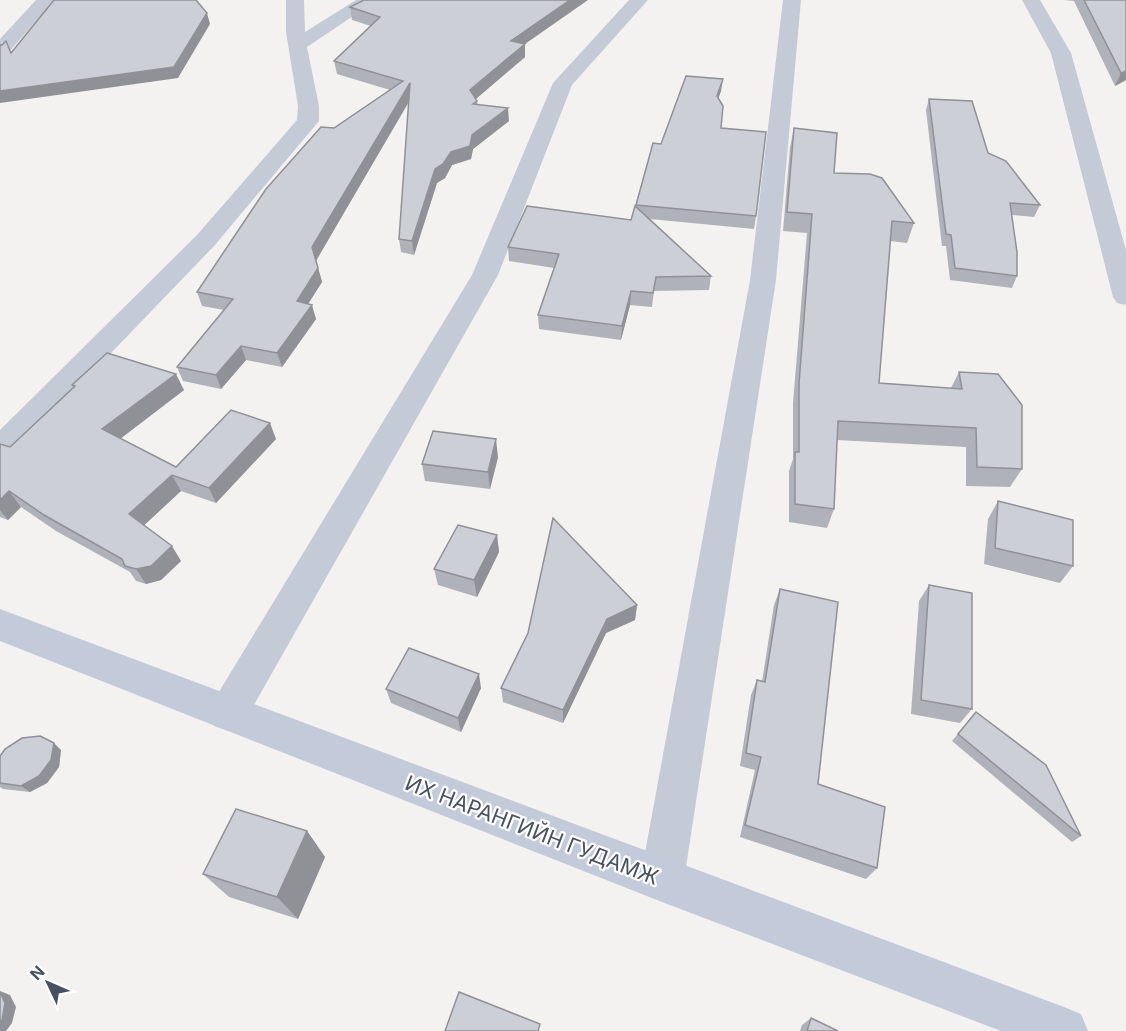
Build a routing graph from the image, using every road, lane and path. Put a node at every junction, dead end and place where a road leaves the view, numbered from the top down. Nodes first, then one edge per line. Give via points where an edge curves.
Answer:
1 (46, 0) edge
2 (295, 0) edge
3 (368, 0) edge
4 (639, 0) edge
5 (792, 0) edge
6 (1031, 0) edge
7 (297, 45) junction
8 (0, 50) edge
9 (1126, 297) edge
10 (0, 449) edge
11 (0, 625) edge
12 (228, 713) junction
13 (662, 880) junction
14 (1064, 1031) edge

1 - 8 street
2 - 7 street
3 - 7 street
4 - 12 street via 563,83 485,275
5 - 13 street via 763,280
6 - 9 street via 1061,53
7 - 10 street via 310,106 308,121 206,240
11 - 12 main road, ИХ НАРАНГИЙН ГУДАМЖ
12 - 13 main road, ИХ НАРАНГИЙН ГУДАМЖ
13 - 14 main road, ИХ НАРАНГИЙН ГУДАМЖ

